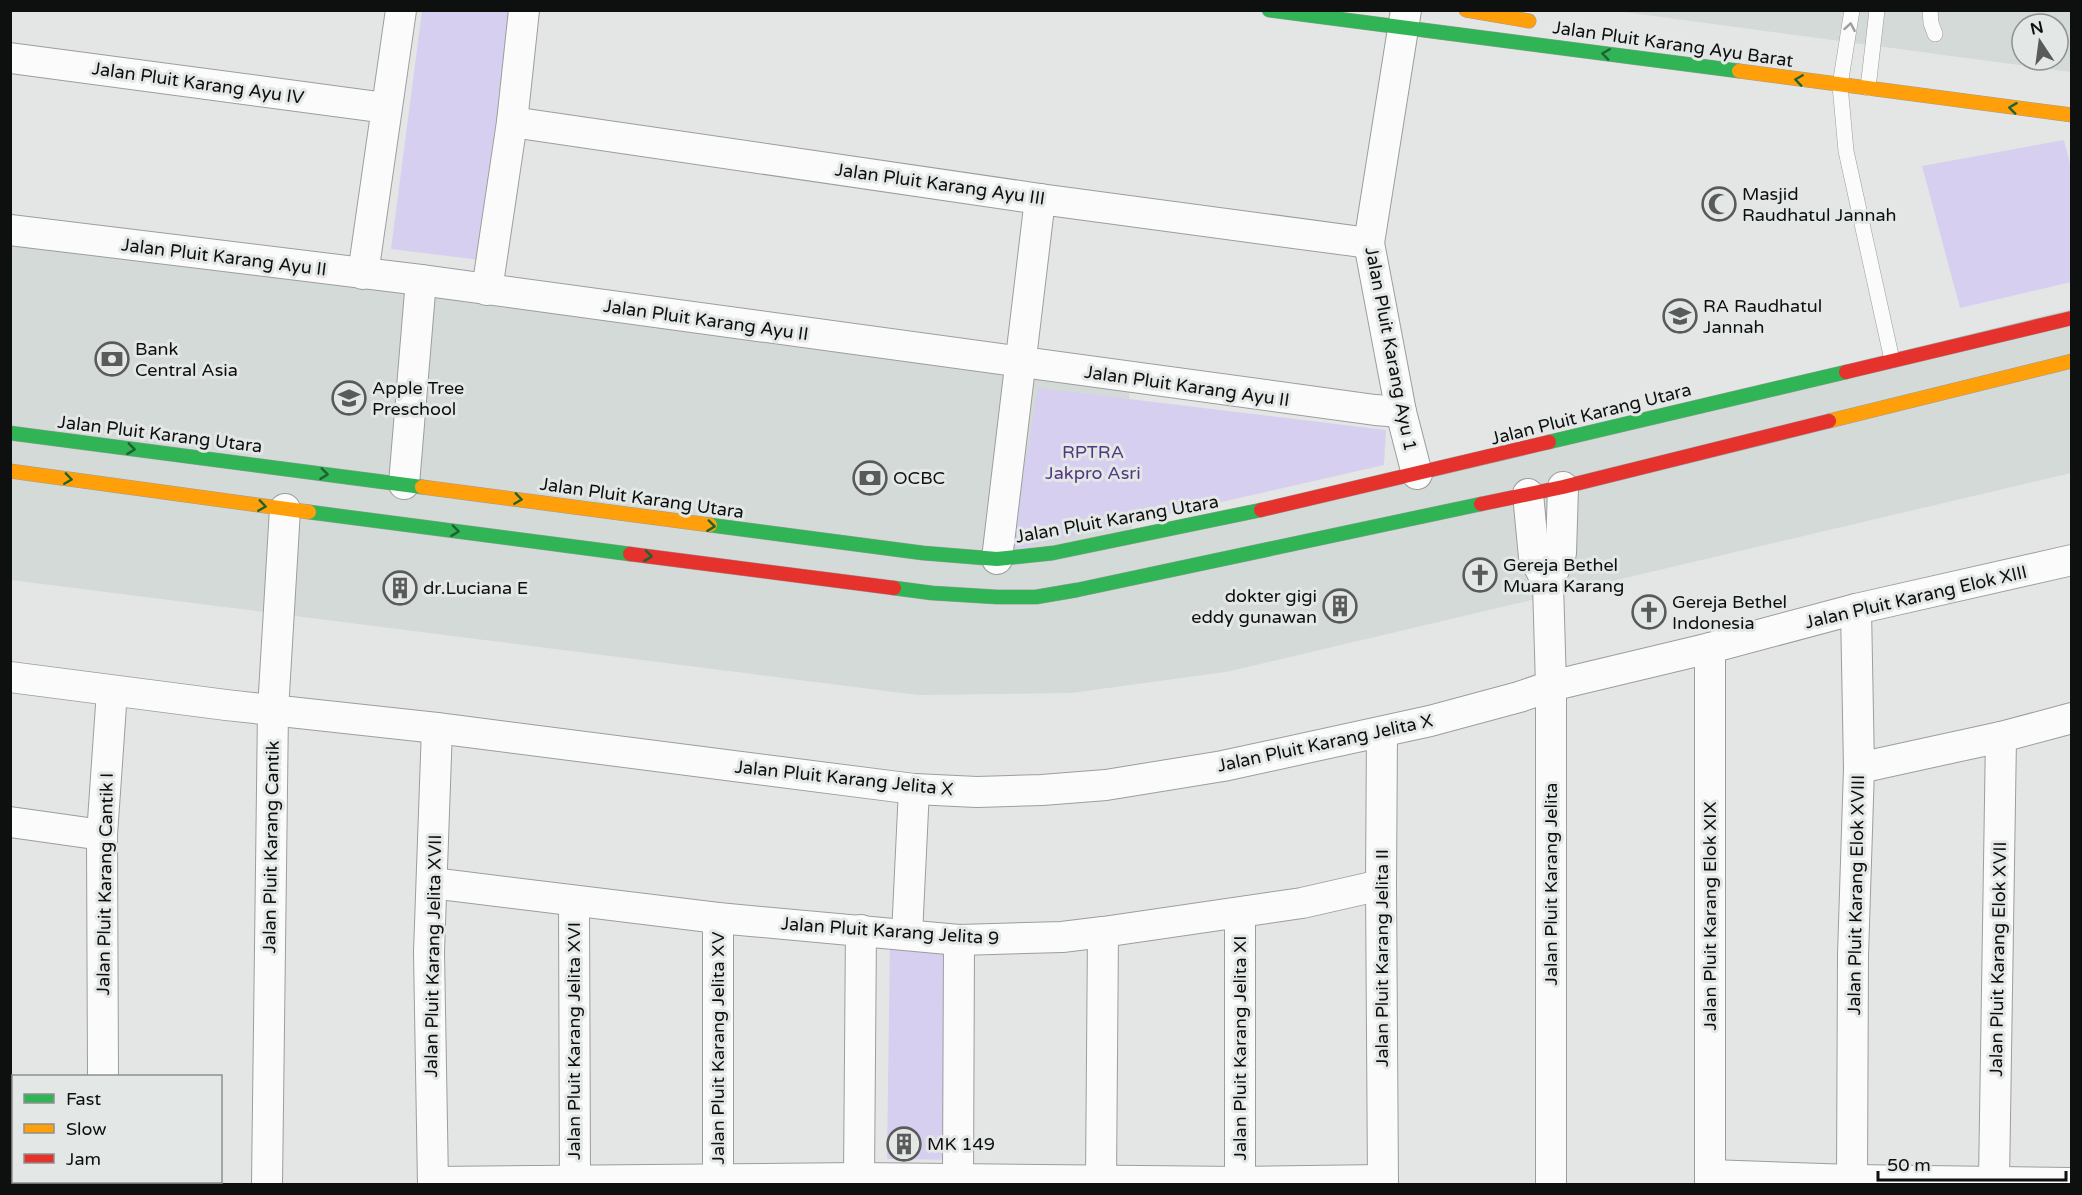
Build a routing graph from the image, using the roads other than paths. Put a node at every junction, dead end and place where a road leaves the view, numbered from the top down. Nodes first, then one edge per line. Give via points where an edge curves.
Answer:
1 (401, 10) edge
2 (524, 10) edge
3 (1269, 10) edge
4 (1466, 10) edge
5 (1852, 10) edge
6 (1877, 10) edge
7 (1930, 10) edge
8 (1404, 18) edge
9 (1532, 18) edge
10 (1935, 34) dead end
11 (1523, 42) junction
12 (10, 58) edge
13 (1826, 64) dead end
14 (1844, 66) junction
15 (1876, 71) junction
16 (1840, 85) junction
17 (1868, 88) junction
18 (386, 108) junction
19 (2072, 115) edge
20 (512, 122) junction
21 (1040, 199) junction
22 (10, 230) edge
23 (1369, 243) junction
24 (363, 274) junction
25 (421, 280) junction
26 (487, 290) junction
27 (2071, 319) edge
28 (1893, 360) junction
29 (2072, 361) edge
30 (1020, 363) junction
31 (1734, 397) junction
32 (1401, 412) junction
33 (1723, 415) dead end
34 (1712, 433) dead end
35 (10, 434) edge
36 (1701, 452) junction
37 (10, 471) edge
38 (1417, 474) junction
39 (404, 484) junction
40 (1563, 487) junction
41 (1528, 494) junction
42 (285, 509) junction
43 (997, 558) junction
44 (2072, 560) edge
45 (1548, 584) junction
46 (1856, 609) junction
47 (1710, 648) junction
48 (10, 677) edge
49 (1551, 686) junction
50 (112, 691) junction
51 (273, 710) junction
52 (2072, 718) edge
53 (437, 728) junction
54 (1382, 732) junction
55 (2001, 737) junction
56 (1859, 768) junction
57 (914, 789) junction
58 (10, 822) edge
59 (102, 835) junction
60 (432, 883) junction
61 (1381, 885) junction
62 (574, 901) junction
63 (1240, 914) junction
64 (718, 918) junction
65 (861, 930) junction
66 (1103, 932) junction
67 (907, 935) junction
68 (959, 940) junction
69 (104, 1075) edge
70 (860, 1178) junction
71 (718, 1179) junction
72 (958, 1179) junction
73 (575, 1180) junction
74 (1710, 1180) edge
75 (1852, 1180) junction
76 (1101, 1181) junction
77 (1994, 1181) junction
78 (906, 1182) edge
79 (1240, 1182) junction
80 (1383, 1182) edge
81 (433, 1183) edge
82 (2072, 1183) edge
83 (267, 1185) edge
84 (1551, 1185) edge

1 - 18 street
2 - 20 street
3 - 8 street, Jalan Pluit Karang Ayu Barat
4 - 9 street, Jalan Pluit Karang Ayu Barat
14 -> 5 lane
6 - 15 lane
7 - 10 lane
8 - 11 street, Jalan Pluit Karang Ayu Barat
8 - 23 street, Jalan Pluit Karang Ayu 1
9 - 11 lane
16 -> 11 street, Jalan Pluit Karang Ayu Barat
12 - 18 street, Jalan Pluit Karang Ayu IV
13 - 14 street
14 - 15 street
14 - 16 lane
15 - 17 lane
16 - 17 street, Jalan Pluit Karang Ayu Barat
16 - 28 lane via 1846,151
19 -> 17 street, Jalan Pluit Karang Ayu Barat
18 - 24 street
20 - 21 street, Jalan Pluit Karang Ayu III
20 - 26 street
21 - 23 street, Jalan Pluit Karang Ayu III
21 - 30 street
22 - 24 street, Jalan Pluit Karang Ayu II
23 - 32 street, Jalan Pluit Karang Ayu 1
24 - 25 street, Jalan Pluit Karang Ayu II
25 - 26 street, Jalan Pluit Karang Ayu II
25 - 39 street
26 - 30 street, Jalan Pluit Karang Ayu II
27 - 28 street, Jalan Pluit Karang Utara
28 - 31 street, Jalan Pluit Karang Utara
29 - 36 street
30 - 32 street, Jalan Pluit Karang Ayu II
30 - 43 street
31 - 33 street
31 - 38 street, Jalan Pluit Karang Utara
32 - 38 street, Jalan Pluit Karang Ayu 1
34 - 36 street
35 -> 39 street, Jalan Pluit Karang Utara
36 - 40 street
37 -> 42 street
38 - 43 street, Jalan Pluit Karang Utara via 1053,553
39 -> 43 street, Jalan Pluit Karang Utara via 687,527
40 - 41 street
40 - 45 street, Jalan Pluit Karang Jelita via 1561,553
42 -> 41 street via 683,556 932,593 1036,597
41 - 45 street, Jalan Pluit Karang Jelita via 1534,557
42 - 51 street, Jalan Pluit Karang Cantik
44 - 46 street, Jalan Pluit Karang Elok XIII
45 - 49 street, Jalan Pluit Karang Jelita
46 - 47 street, Jalan Pluit Karang Elok XIII
46 - 56 street, Jalan Pluit Karang Elok XVIII
47 - 49 street, Jalan Pluit Karang Elok XIII
47 - 74 street, Jalan Pluit Karang Elok XIX
48 - 50 street, Jalan Pluit Karang Jelita X
49 - 54 street, Jalan Pluit Karang Jelita X
49 - 84 street, Jalan Pluit Karang Jelita
50 - 51 street, Jalan Pluit Karang Jelita X
50 - 59 street, Jalan Pluit Karang Cantik I
51 - 53 street, Jalan Pluit Karang Jelita X
51 - 83 street, Jalan Pluit Karang Cantik
52 - 55 street
53 - 57 street, Jalan Pluit Karang Jelita X
53 - 60 street, Jalan Pluit Karang Jelita XVII
54 - 57 street, Jalan Pluit Karang Jelita X via 1106,785 977,792
54 - 61 street, Jalan Pluit Karang Jelita II
55 - 56 street
55 - 77 street, Jalan Pluit Karang Elok XVII
56 - 75 street, Jalan Pluit Karang Elok XVIII
57 - 67 street
58 - 59 street
59 - 69 street, Jalan Pluit Karang Cantik I
60 - 62 street, Jalan Pluit Karang Jelita 9
60 - 81 street, Jalan Pluit Karang Jelita XVII via 429,952
61 - 63 street, Jalan Pluit Karang Jelita 9
61 - 80 street, Jalan Pluit Karang Jelita II
62 - 64 street, Jalan Pluit Karang Jelita 9
62 - 73 street, Jalan Pluit Karang Jelita XVI
63 - 66 street, Jalan Pluit Karang Jelita 9
63 - 79 street, Jalan Pluit Karang Jelita XI
64 - 65 street, Jalan Pluit Karang Jelita 9
64 - 71 street, Jalan Pluit Karang Jelita XV
65 - 67 street, Jalan Pluit Karang Jelita 9
65 - 70 street
66 - 68 street, Jalan Pluit Karang Jelita 9
66 - 76 street
67 - 68 street, Jalan Pluit Karang Jelita 9
68 - 72 street
70 - 71 street
70 - 78 street
71 - 73 street
72 - 76 street
72 - 78 street
73 - 81 street
74 - 75 street
75 - 77 street
76 - 79 street
77 - 82 street
79 - 80 street

